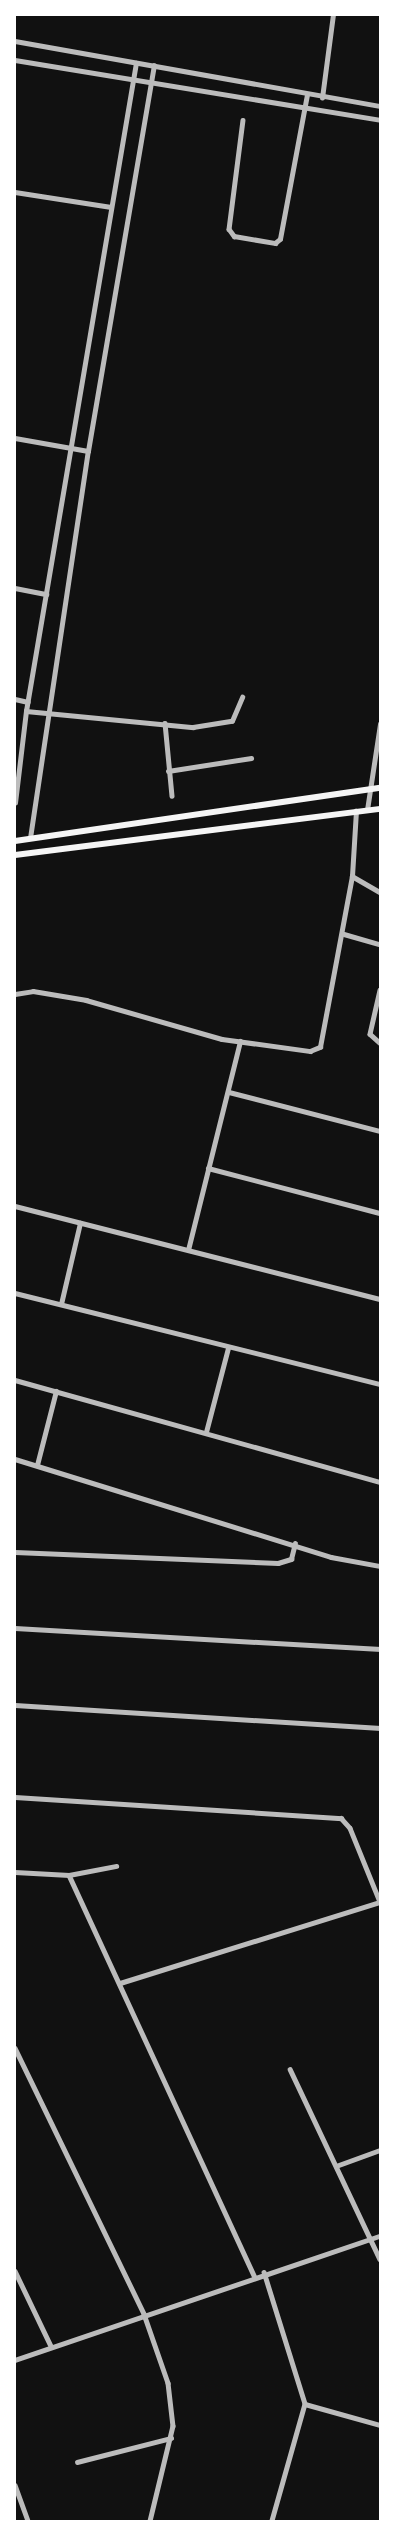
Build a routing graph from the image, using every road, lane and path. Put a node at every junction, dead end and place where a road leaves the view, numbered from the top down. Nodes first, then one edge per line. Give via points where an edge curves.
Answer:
1 (333, 15) edge
2 (15, 41) edge
3 (15, 60) edge
4 (136, 63) junction
5 (154, 66) junction
6 (134, 80) junction
7 (151, 83) junction
8 (307, 95) junction
9 (322, 98) junction
10 (380, 106) edge
11 (304, 107) junction
12 (243, 120) dead end
13 (380, 120) edge
14 (15, 192) edge
15 (111, 207) junction
16 (15, 438) edge
17 (71, 447) junction
18 (88, 451) junction
19 (15, 588) edge
20 (46, 594) junction
21 (242, 697) dead end
22 (15, 699) edge
23 (28, 702) junction
24 (26, 711) junction
25 (46, 713) junction
26 (165, 723) junction
27 (380, 724) edge
28 (252, 758) dead end
29 (16, 769) edge
30 (168, 771) junction
31 (380, 788) edge
32 (369, 790) junction
33 (172, 796) dead end
34 (15, 803) edge
35 (380, 809) edge
36 (367, 810) junction
37 (356, 811) junction
38 (30, 838) junction
39 (15, 841) edge
40 (15, 855) edge
41 (352, 876) junction
42 (380, 892) edge
43 (344, 934) junction
44 (380, 944) edge
45 (380, 990) edge
46 (15, 994) edge
47 (240, 1041) junction
48 (380, 1043) edge
49 (229, 1092) junction
50 (380, 1131) edge
51 (208, 1168) junction
52 (15, 1206) edge
53 (380, 1213) edge
54 (80, 1223) junction
55 (188, 1250) junction
56 (15, 1293) edge
57 (380, 1299) edge
58 (62, 1304) junction
59 (228, 1348) junction
60 (15, 1380) edge
61 (380, 1384) edge
62 (56, 1390) junction
63 (206, 1432) junction
64 (15, 1459) edge
65 (37, 1464) junction
66 (380, 1482) edge
67 (295, 1543) junction
68 (15, 1552) edge
69 (380, 1566) edge
70 (15, 1628) edge
71 (380, 1649) edge
72 (15, 1705) edge
73 (380, 1728) edge
74 (15, 1797) edge
75 (116, 1866) dead end
76 (15, 1872) edge
77 (69, 1875) junction
78 (380, 1902) edge
79 (120, 1983) junction
80 (15, 2048) edge
81 (290, 2069) dead end
82 (380, 2150) edge
83 (336, 2166) junction
84 (380, 2236) edge
85 (371, 2238) junction
86 (380, 2260) edge
87 (15, 2271) edge
88 (264, 2272) junction
89 (254, 2275) junction
90 (144, 2314) junction
91 (51, 2346) junction
92 (15, 2360) edge
93 (305, 2404) junction
94 (380, 2425) edge
95 (171, 2438) junction
96 (77, 2462) dead end
97 (15, 2485) edge
98 (28, 2521) edge
99 (150, 2521) edge
100 (272, 2521) edge

1 - 9 street
2 - 4 street
3 - 6 street
4 - 5 street
4 - 6 street
5 - 7 street
5 - 8 street
6 - 7 street
6 - 15 street
7 - 11 street
7 - 18 street
8 - 9 street
8 - 11 street
9 - 10 street
11 - 12 street via 280,239 275,243 234,236 229,229
11 - 13 street
14 - 15 street
15 - 17 street
16 - 17 street
17 - 18 street
17 - 20 street
18 - 25 street
19 - 20 street
20 - 23 street
21 - 26 street via 232,720 193,727
22 - 23 street
23 - 24 street
24 - 25 street
24 - 29 street
25 - 26 street
25 - 38 street
26 - 30 street
27 - 32 street
28 - 30 street
29 - 34 street
30 - 33 street
31 - 32 main road
32 - 36 street
32 - 38 main road
35 - 36 main road
36 - 37 main road
37 - 40 main road
37 - 41 street
38 - 39 main road
41 - 42 street
41 - 43 street
43 - 44 street
43 - 47 street via 320,1047 310,1051
45 - 48 street via 370,1034
46 - 47 street via 33,991 86,1000
47 - 49 street
49 - 50 street
49 - 51 street
51 - 53 street
51 - 55 street
52 - 54 street
54 - 55 street
54 - 58 street
55 - 57 street
56 - 58 street
58 - 59 street
59 - 61 street
59 - 63 street
60 - 62 street
62 - 63 street
62 - 65 street
63 - 66 street
64 - 65 street
65 - 67 street
67 - 68 street via 291,1559 278,1563
67 - 69 street via 331,1557
70 - 71 street
72 - 73 street
74 - 78 street via 341,1818 350,1828
75 - 77 street
76 - 77 street
77 - 79 street
78 - 79 street
79 - 89 street
80 - 90 street
81 - 83 street
82 - 83 street
83 - 85 street
84 - 85 street
85 - 86 street
85 - 88 street
87 - 91 street
88 - 89 street
88 - 93 street
89 - 90 street
90 - 91 street
90 - 95 street via 171,2395
91 - 92 street
93 - 94 street
93 - 100 street
95 - 96 street
95 - 99 street
97 - 98 street

